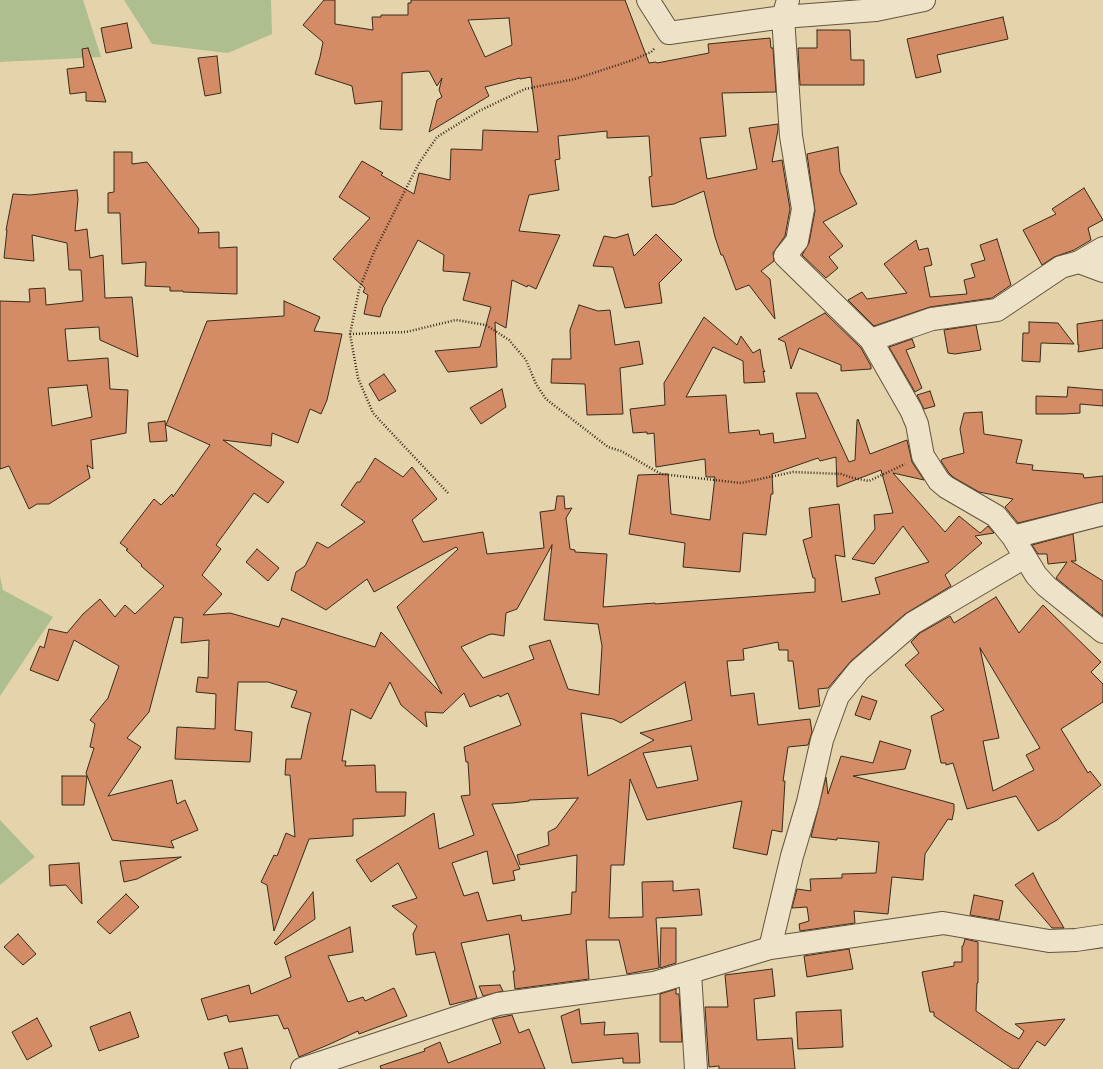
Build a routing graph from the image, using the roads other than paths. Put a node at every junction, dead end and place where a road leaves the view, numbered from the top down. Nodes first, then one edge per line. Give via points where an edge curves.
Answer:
1 (648, 0) edge
2 (924, 0) edge
3 (785, 8) edge
4 (1103, 248) edge
5 (1079, 262) junction
6 (1103, 271) edge
7 (871, 340) junction
8 (1103, 514) edge
9 (1013, 537) junction
10 (1025, 557) junction
11 (1103, 632) edge
12 (1103, 936) edge
13 (770, 948) junction
14 (690, 973) junction
15 (302, 1069) edge
16 (696, 1069) edge

1 - 3 street via 669,33
2 - 3 street via 876,10
3 - 7 street via 791,136 803,209 797,241 785,256
4 - 5 street
5 - 6 street
5 - 7 street via 1061,267 997,310 932,319
7 - 9 street via 911,410 924,456 939,481 996,516
8 - 9 street
9 - 10 street
10 - 11 street via 1046,586
10 - 13 street via 913,624 859,670 838,696 822,740
12 - 13 street via 1050,941 943,923
13 - 14 street
14 - 15 street via 654,984 498,1004
14 - 16 street

